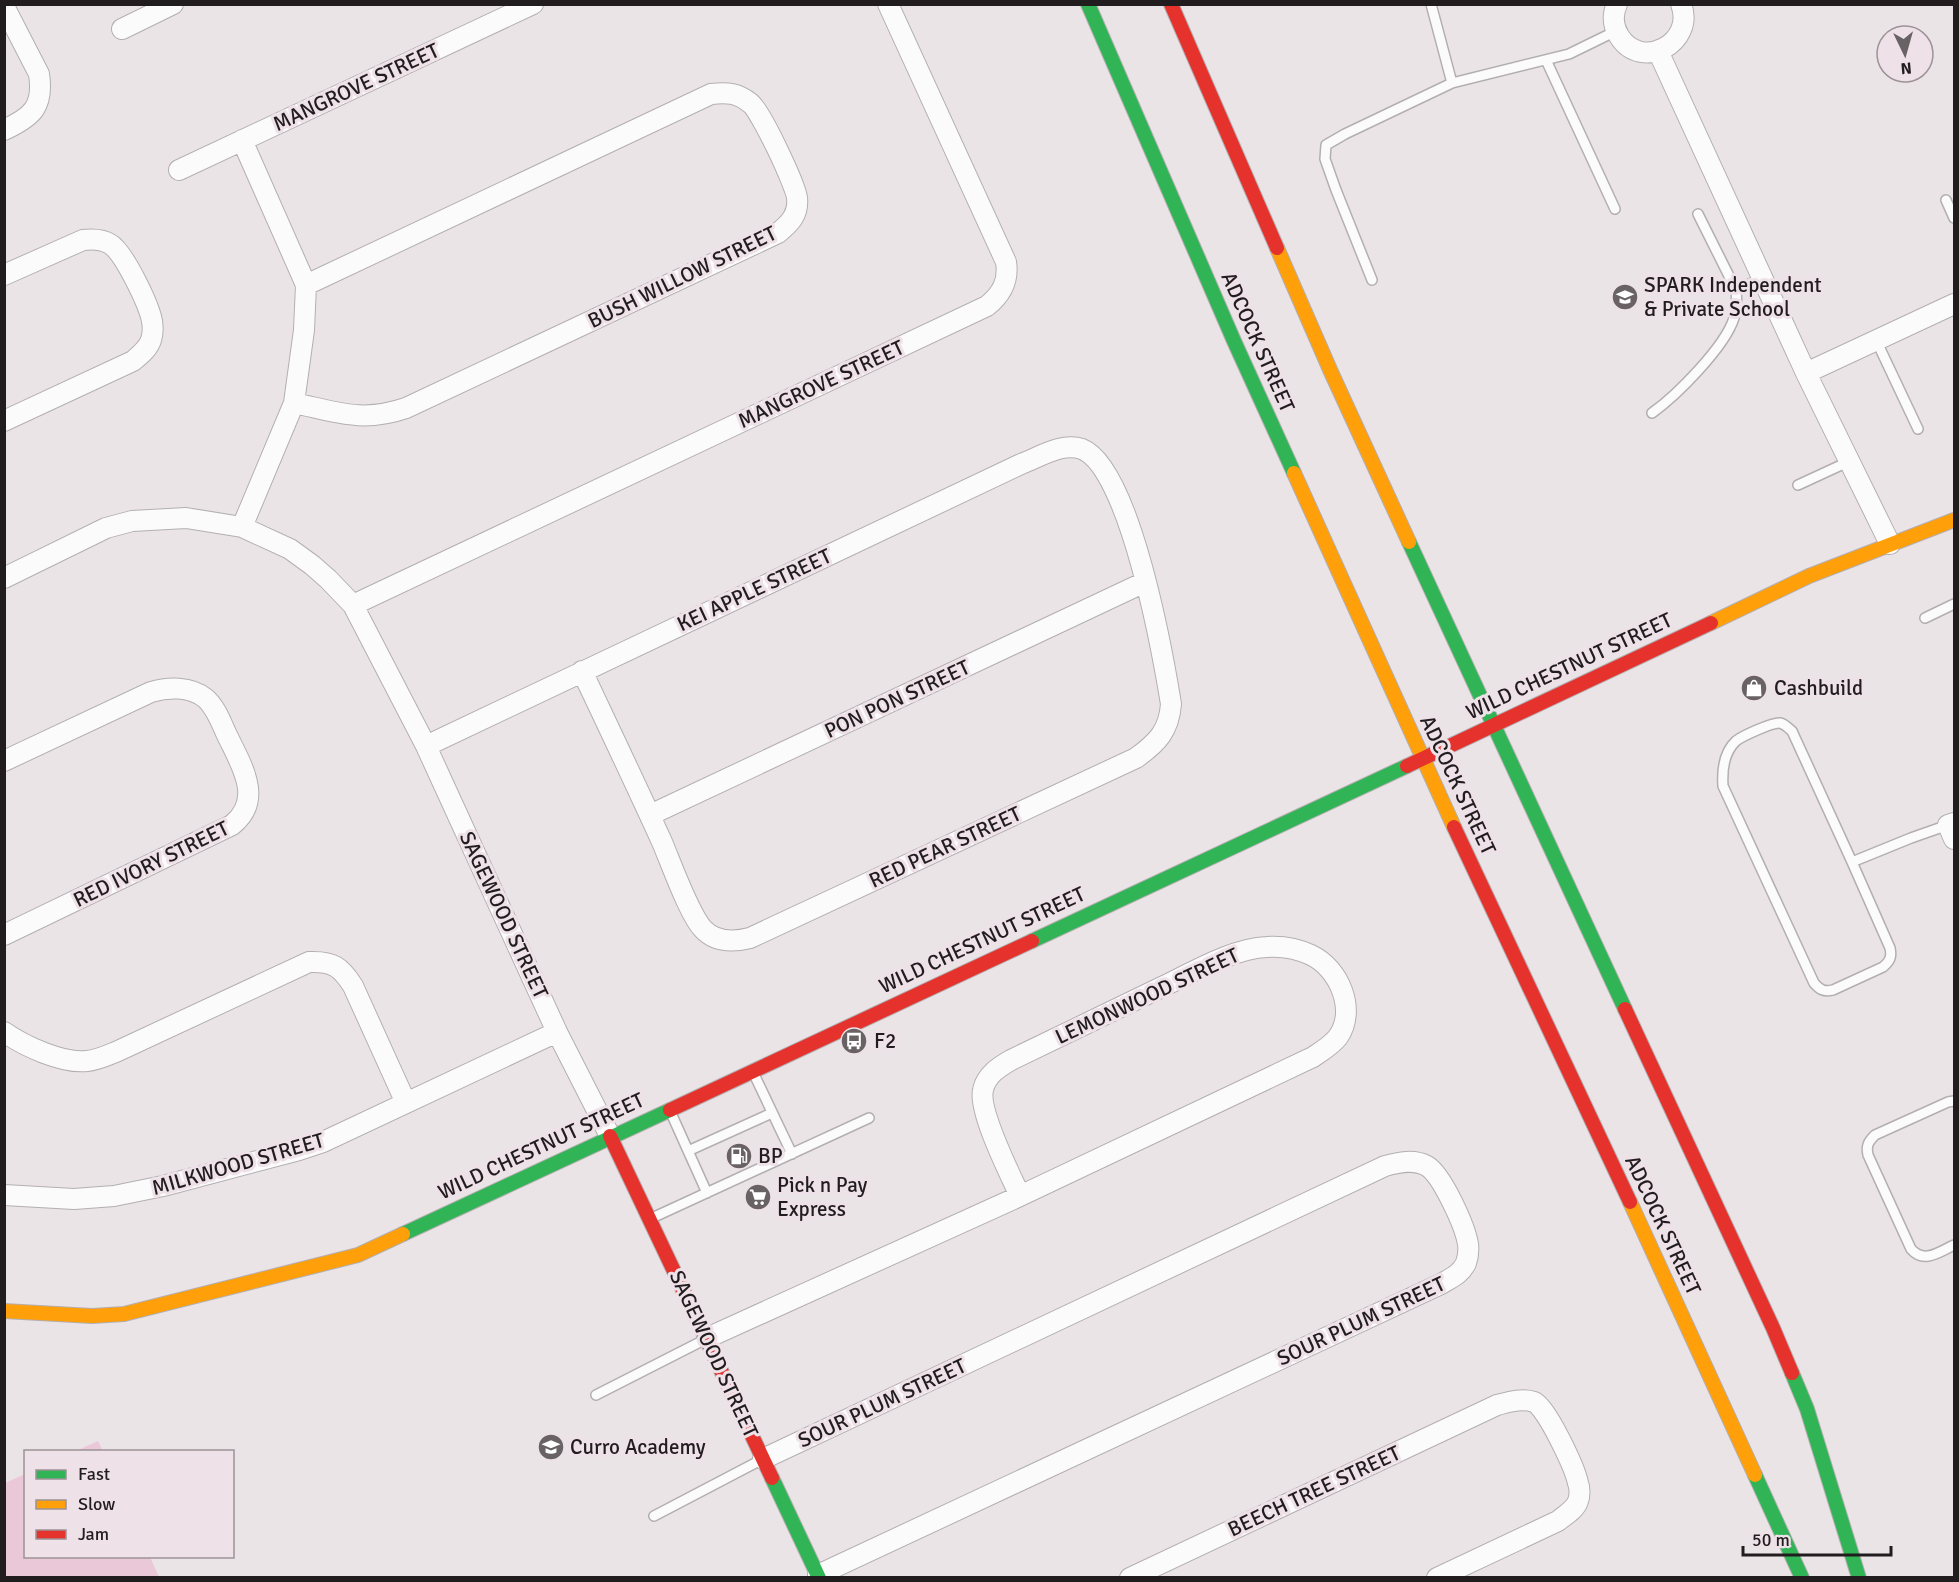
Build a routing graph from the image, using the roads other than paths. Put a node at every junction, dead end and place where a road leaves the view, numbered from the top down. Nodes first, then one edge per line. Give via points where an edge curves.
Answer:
1 (173, 4) edge
2 (533, 4) edge
3 (888, 4) edge
4 (1088, 4) edge
5 (1171, 4) edge
6 (1431, 4) edge
7 (1617, 4) edge
8 (1681, 4) edge
9 (4, 6) edge
10 (122, 29) dead end
11 (1616, 31) junction
12 (1658, 51) junction
13 (1546, 60) junction
14 (1452, 83) junction
15 (4, 130) edge
16 (242, 140) junction
17 (179, 170) dead end
18 (1947, 200) dead end
19 (1615, 209) dead end
20 (1698, 214) dead end
21 (1954, 218) edge
22 (4, 275) edge
23 (1763, 278) junction
24 (1372, 280) dead end
25 (306, 285) junction
26 (1736, 290) junction
27 (1954, 304) edge
28 (1876, 340) junction
29 (1806, 373) junction
30 (294, 403) junction
31 (1652, 413) dead end
32 (4, 422) edge
33 (1918, 429) dead end
34 (1084, 450) joint
35 (1850, 461) junction
36 (1797, 486) dead end
37 (1954, 520) edge
38 (242, 527) junction
39 (1890, 544) junction
40 (4, 578) edge
41 (1145, 582) junction
42 (1954, 604) edge
43 (353, 605) junction
44 (1925, 618) dead end
45 (582, 671) junction
46 (1493, 726) junction
47 (426, 746) junction
48 (1422, 758) junction
49 (4, 761) edge
50 (650, 815) junction
51 (1952, 829) edge
52 (1852, 862) junction
53 (4, 935) edge
54 (4, 1032) edge
55 (557, 1032) junction
56 (752, 1070) junction
57 (1954, 1101) edge
58 (406, 1102) junction
59 (669, 1109) junction
60 (772, 1113) junction
61 (870, 1118) dead end
62 (610, 1136) junction
63 (688, 1151) junction
64 (792, 1154) junction
65 (707, 1192) junction
66 (4, 1195) edge
67 (1020, 1196) junction
68 (650, 1219) junction
69 (1954, 1245) edge
70 (4, 1311) edge
71 (707, 1338) junction
72 (596, 1395) dead end
73 (763, 1459) junction
74 (654, 1516) dead end
75 (818, 1576) edge
76 (1130, 1578) edge
77 (1437, 1578) edge
78 (1802, 1578) edge
79 (1859, 1578) edge

1 - 10 street
2 - 16 street, MANGROVE STREET
3 - 43 street, MANGROVE STREET via 1006,262 1008,275 997,298
4 - 48 main road, ADCOCK STREET via 1234,342
5 - 46 main road via 1330,372
6 - 14 lane
7 - 11 street
8 - 12 street via 1681,34 1674,43
9 - 15 street via 39,74 40,86 38,101 26,120
11 - 12 street via 1631,48
11 - 13 lane via 1569,54
12 - 23 street
13 - 14 lane
13 - 19 lane
14 - 24 lane via 1326,145 1325,159
16 - 17 street, MANGROVE STREET
16 - 25 street
18 - 21 lane
20 - 26 lane
22 - 32 street via 83,240 109,242 124,257 149,311 153,329 151,341 133,361
23 - 26 lane
23 - 29 street
25 - 30 street
25 - 30 street, BUSH WILLOW STREET via 711,94 737,94 753,104 797,198 792,222 778,233 406,408 370,417
26 - 31 lane via 1734,320 1722,340 1681,390
27 - 28 street
28 - 29 street
28 - 33 lane
29 - 35 street
30 - 38 street
34 - 41 street, RED PEAR STREET via 1107,473 1133,536
34 - 45 street, KEI APPLE STREET via 1060,448 1022,464
35 - 36 lane
35 - 39 street
37 - 39 main road, WILD CHESTNUT STREET
38 - 40 street, SAGEWOOD STREET via 186,518 132,521 106,528
38 - 43 street, SAGEWOOD STREET via 290,549
39 - 46 main road, WILD CHESTNUT STREET via 1809,576
41 - 50 street, PON PON STREET
41 - 50 street, RED PEAR STREET via 1166,675 1170,720 1150,748 1125,763 738,941 725,941 702,928
42 - 44 lane
43 - 47 street, SAGEWOOD STREET
45 - 47 street, KEI APPLE STREET
45 - 50 street, RED PEAR STREET
46 - 48 main road, WILD CHESTNUT STREET
46 - 79 main road via 1773,1328 1807,1409
47 - 55 street, SAGEWOOD STREET
48 - 56 main road, WILD CHESTNUT STREET
48 - 78 main road, ADCOCK STREET
49 - 53 street, RED IVORY STREET via 151,692 179,688 205,698 216,712 245,772 248,802 243,817 232,825
51 - 52 lane via 1911,838
52 - 52 lane via 1892,955 1883,967 1826,992 1814,983 1723,786 1722,771 1736,741 1772,724 1779,723 1791,731
54 - 58 street via 56,1057 87,1061 118,1051 309,962 321,962 334,965 353,986
55 - 58 street, MILKWOOD STREET
55 - 62 street, SAGEWOOD STREET
56 - 59 main road, WILD CHESTNUT STREET
56 - 60 lane
57 - 69 lane via 1875,1136 1866,1148 1916,1255 1930,1256
58 - 66 street, MILKWOOD STREET via 315,1144 163,1186 74,1199
59 - 62 main road, WILD CHESTNUT STREET
59 - 63 lane
60 - 63 lane
60 - 64 lane
61 - 64 lane
62 - 68 main road, SAGEWOOD STREET
62 - 70 main road, WILD CHESTNUT STREET via 375,1247 329,1264 124,1314
63 - 65 lane
64 - 65 lane
65 - 68 lane
67 - 67 street, LEMONWOOD STREET via 1329,1046 1345,1022 1346,1005 1332,972 1312,956 1288,948 1247,950 1183,977 996,1069 987,1080 982,1101
67 - 71 street, LEMONWOOD STREET
68 - 71 main road, SAGEWOOD STREET
71 - 72 lane
71 - 73 main road, SAGEWOOD STREET
73 - 74 lane
73 - 75 main road, SAGEWOOD STREET
73 - 75 street, SOUR PLUM STREET via 1385,1166 1409,1162 1427,1166 1436,1174 1463,1229 1468,1244 1465,1265 1442,1284
76 - 77 street, BEECH TREE STREET via 1497,1405 1536,1402 1546,1412 1578,1482 1578,1503 1558,1521

